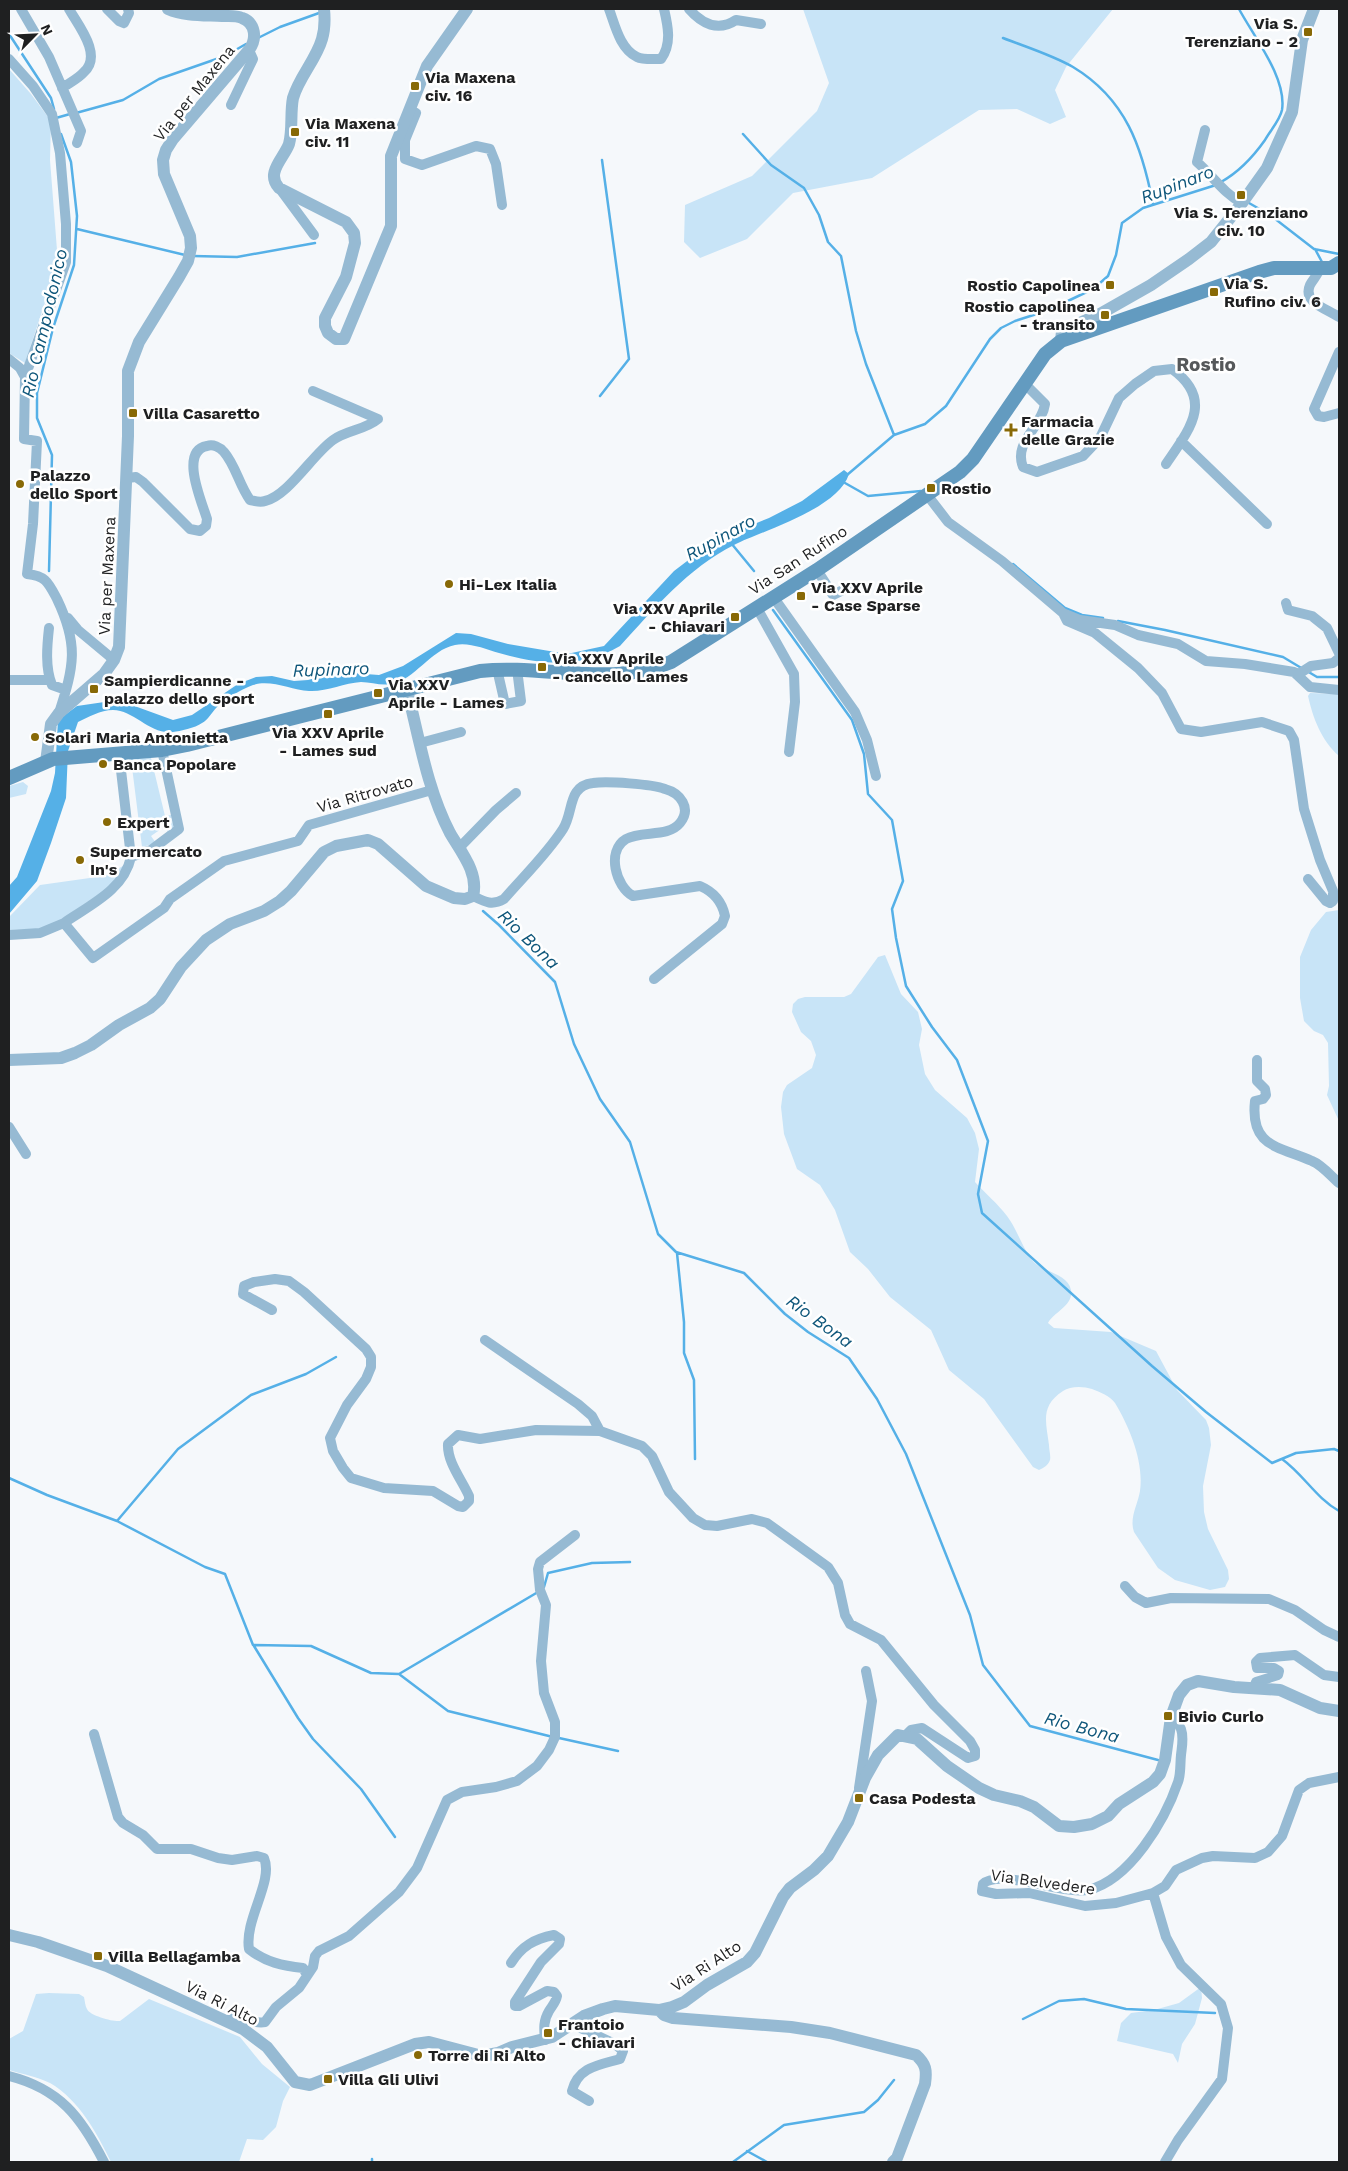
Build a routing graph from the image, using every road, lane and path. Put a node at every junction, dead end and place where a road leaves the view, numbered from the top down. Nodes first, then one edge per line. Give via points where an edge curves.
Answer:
1 (21, 9) edge
2 (68, 9) edge
3 (107, 9) edge
4 (128, 9) edge
5 (168, 9) edge
6 (324, 9) edge
7 (467, 9) edge
8 (609, 9) edge
9 (664, 9) edge
10 (689, 9) edge
11 (1314, 9) edge
12 (761, 24) dead end
13 (249, 50) junction
14 (9, 59) edge
15 (62, 88) junction
16 (231, 105) dead end
17 (410, 110) junction
18 (1206, 130) dead end
19 (77, 143) dead end
20 (279, 188) junction
21 (1242, 203) junction
22 (502, 206) dead end
23 (314, 235) dead end
24 (1339, 263) edge
25 (1320, 268) junction
26 (1339, 316) edge
27 (1061, 341) junction
28 (1339, 352) edge
29 (9, 359) edge
30 (25, 377) junction
31 (1025, 384) junction
32 (313, 391) dead end
33 (1339, 413) edge
34 (1181, 441) junction
35 (1166, 464) dead end
36 (127, 478) junction
37 (928, 496) junction
38 (1267, 524) dead end
39 (817, 570) junction
40 (847, 588) dead end
41 (774, 598) junction
42 (1286, 603) dead end
43 (757, 608) junction
44 (64, 614) junction
45 (1062, 614) junction
46 (49, 628) dead end
47 (1339, 653) edge
48 (1339, 658) edge
49 (114, 660) junction
50 (497, 669) junction
51 (517, 669) junction
52 (1297, 675) junction
53 (9, 680) edge
54 (50, 680) junction
55 (66, 690) junction
56 (407, 690) junction
57 (1339, 690) edge
58 (59, 713) junction
59 (461, 732) dead end
60 (420, 743) junction
61 (162, 750) junction
62 (789, 752) dead end
63 (119, 753) junction
64 (50, 760) junction
65 (876, 776) dead end
66 (9, 778) edge
67 (432, 790) junction
68 (516, 793) dead end
69 (459, 848) junction
70 (131, 857) junction
71 (1308, 879) dead end
72 (473, 896) junction
73 (64, 923) junction
74 (9, 935) edge
75 (654, 979) dead end
76 (9, 1060) edge
77 (1256, 1060) dead end
78 (9, 1127) edge
79 (26, 1154) dead end
80 (1339, 1183) edge
81 (272, 1310) dead end
82 (485, 1340) dead end
83 (600, 1431) junction
84 (576, 1536) dead end
85 (1125, 1586) dead end
86 (1338, 1635) edge
87 (866, 1671) dead end
88 (1339, 1677) edge
89 (1254, 1687) junction
90 (1339, 1711) edge
91 (1172, 1717) junction
92 (94, 1734) dead end
93 (906, 1735) junction
94 (1339, 1777) edge
95 (858, 1796) junction
96 (1153, 1893) junction
97 (9, 1935) edge
98 (511, 1963) dead end
99 (307, 1975) junction
100 (659, 2010) junction
101 (227, 2020) junction
102 (572, 2024) junction
103 (544, 2040) junction
104 (9, 2076) edge
105 (589, 2101) dead end
106 (104, 2162) edge
107 (893, 2162) edge
108 (1164, 2162) edge

1 - 15 street
2 - 15 street via 88,41 91,62 86,72
3 - 4 street via 124,23
5 - 13 street, Via per Maxena via 182,14 244,19 255,33
6 - 20 street via 322,40 297,86 290,141 274,173 275,184
7 - 17 street via 426,66
8 - 9 street via 627,49 638,57 661,59 666,52 669,32
10 - 12 street via 700,21 716,26 736,20
11 - 21 street via 1302,40 1292,112 1267,168
13 - 16 street via 253,59
13 - 36 street, Via per Maxena via 173,139 163,160 164,174 190,236 191,248 184,269 133,355 128,371
14 - 30 street via 52,114 60,153 66,224 66,262
15 - 19 street via 81,131
17 - 20 street via 391,156 391,226 344,339 328,334 325,318 346,276 355,242 354,233 346,222
17 - 22 street via 416,113 404,140 405,159 422,165 476,146 490,149 496,164
18 - 21 street via 1197,162 1228,196
20 - 23 street
21 - 27 street via 1211,242 1190,259 1100,314 1069,327 1062,332
24 - 25 main road via 1331,268
25 - 26 street via 1308,288 1309,296 1314,303
25 - 27 main road via 1274,268 1259,272
27 - 31 main road, Via San Rufino via 1044,354
28 - 33 street via 1314,409 1318,416 1324,417
29 - 30 street
30 - 44 street via 24,439 37,441 27,574 40,575 48,583
31 - 34 street via 1044,404 1043,412 1022,448 1020,460 1030,471 1037,472 1083,456 1100,438 1119,398 1135,384 1162,370 1172,369 1183,377 1196,402 1189,429
31 - 37 main road, Via San Rufino via 973,459
32 - 36 street via 378,419 369,426 333,440 280,494 266,501 250,500 225,452 214,446 202,447 192,462 207,519 206,526 200,531 190,530 144,482 136,477
34 - 35 street
34 - 38 street
36 - 49 street, Via per Maxena via 120,647
37 - 39 main road, Via San Rufino
37 - 45 street via 948,522 1002,560
39 - 40 street via 833,594
39 - 41 main road, Via San Rufino
41 - 43 main road, Via San Rufino
41 - 65 street via 855,712 867,740
42 - 47 street via 1288,610 1312,616 1327,628
43 - 51 main road, Via San Rufino via 671,662 654,669 610,676
43 - 62 street via 794,674 795,702
44 - 49 street
44 - 55 street via 72,640 72,661
45 - 52 street via 1115,625 1138,635 1178,644 1206,661 1245,664
45 - 71 street via 1067,621 1095,633 1138,668 1162,693 1181,728 1201,732 1262,722 1289,730 1294,740 1304,809 1333,891 1333,901 1326,901
46 - 54 street
48 - 52 street via 1336,662 1311,666
49 - 58 street, Via per Maxena via 104,674
50 - 51 main road, Via San Rufino
50 - 51 street via 505,704 522,700
50 - 56 main road, Via San Rufino
52 - 57 street via 1310,687
53 - 54 street
54 - 55 street via 52,685
55 - 58 street
56 - 60 street
56 - 61 main road, Via San Rufino
58 - 64 street, Via per Maxena via 51,724
59 - 60 street
60 - 67 street
61 - 63 main road, Via San Rufino
61 - 70 street via 179,829 151,850
63 - 64 main road, Via San Rufino
63 - 70 street
64 - 66 main road, Via San Rufino
67 - 69 street
67 - 73 street, Via Ritrovato via 309,825 298,841 224,861 93,958
68 - 69 street
69 - 72 street via 474,878
70 - 73 street via 129,869 116,888
72 - 75 street via 489,904 504,899 563,828 574,794 586,784 598,782 665,788 678,795 685,805 684,814 673,828 627,839 618,847 615,856 620,882 625,892 633,896 700,886 718,899 725,916 722,924
72 - 76 street via 454,898 426,886 378,844 368,840 336,846 324,852 280,901 230,924 206,940 150,1008 75,1053 61,1058
73 - 74 street via 40,933
77 - 80 street via 1257,1081 1266,1095 1255,1101 1253,1117 1260,1136 1283,1150 1314,1161
78 - 79 street
81 - 83 street via 243,1294 244,1286 268,1280 289,1281 371,1357 366,1379 330,1438 333,1451 351,1478 384,1488 433,1491 464,1507 469,1496 448,1450 448,1444 458,1435 480,1439 536,1430
82 - 83 street via 578,1404 592,1416
83 - 93 street via 642,1446 652,1456 669,1492 693,1518 706,1525 717,1526 762,1520 828,1567 838,1583 850,1624 882,1640 934,1705 970,1741 975,1756 968,1758 922,1728 911,1730
84 - 99 street via 540,1562 538,1569 540,1590 546,1605 541,1661 544,1693 555,1722 555,1737 549,1750 537,1766 517,1781 462,1792 447,1800 417,1868 399,1892 349,1936 319,1950
85 - 86 street via 1146,1603 1171,1598 1269,1599
87 - 95 street via 872,1702
88 - 89 street via 1324,1675 1295,1655 1283,1654 1260,1658 1256,1662 1256,1668 1279,1670 1278,1674 1256,1682
89 - 90 street via 1280,1690 1320,1708
89 - 91 street via 1198,1681 1187,1685 1178,1695
91 - 93 street via 1165,1760 1153,1782 1099,1821 1064,1828 1034,1807 979,1788 947,1766 917,1739
91 - 96 street, Via Belvedere via 1183,1735 1179,1780 1152,1836 1124,1868 1108,1880 1085,1890 1028,1881 990,1880 982,1887 985,1892 1029,1893 1085,1906
92 - 99 street via 118,1817 158,1849 191,1849 232,1860 264,1858 267,1865 265,1879 248,1939 249,1949 284,1966 303,1968
93 - 95 street, Via Ri Alto via 898,1735 878,1755
94 - 96 street, Via Belvedere via 1309,1782 1299,1790 1282,1836 1268,1852 1255,1858 1202,1858 1176,1870 1165,1886
95 - 100 street, Via Ri Alto via 848,1822 828,1856 790,1888 751,1958 684,2002
96 - 108 street via 1166,1937 1181,1965 1222,2004 1228,2028 1222,2079
97 - 101 street, Via Ri Alto via 100,1963
98 - 103 street via 534,1940 554,1935 560,1939 514,2002 519,2006 547,1991 554,1992 556,2000 543,2025
99 - 101 street via 299,1988 276,2007 265,2022 258,2024 238,2017
100 - 102 street, Via Ri Alto via 615,2006 584,2016
100 - 107 street via 673,2018 838,2034 916,2055 925,2064 925,2084
101 - 103 street, Via Ri Alto via 267,2047 289,2076 302,2085 310,2085 415,2044 429,2042 482,2056
102 - 103 street, Via Ri Alto
102 - 105 street via 623,2051 620,2059 595,2065 578,2077 572,2091
104 - 106 street via 47,2090 67,2105

